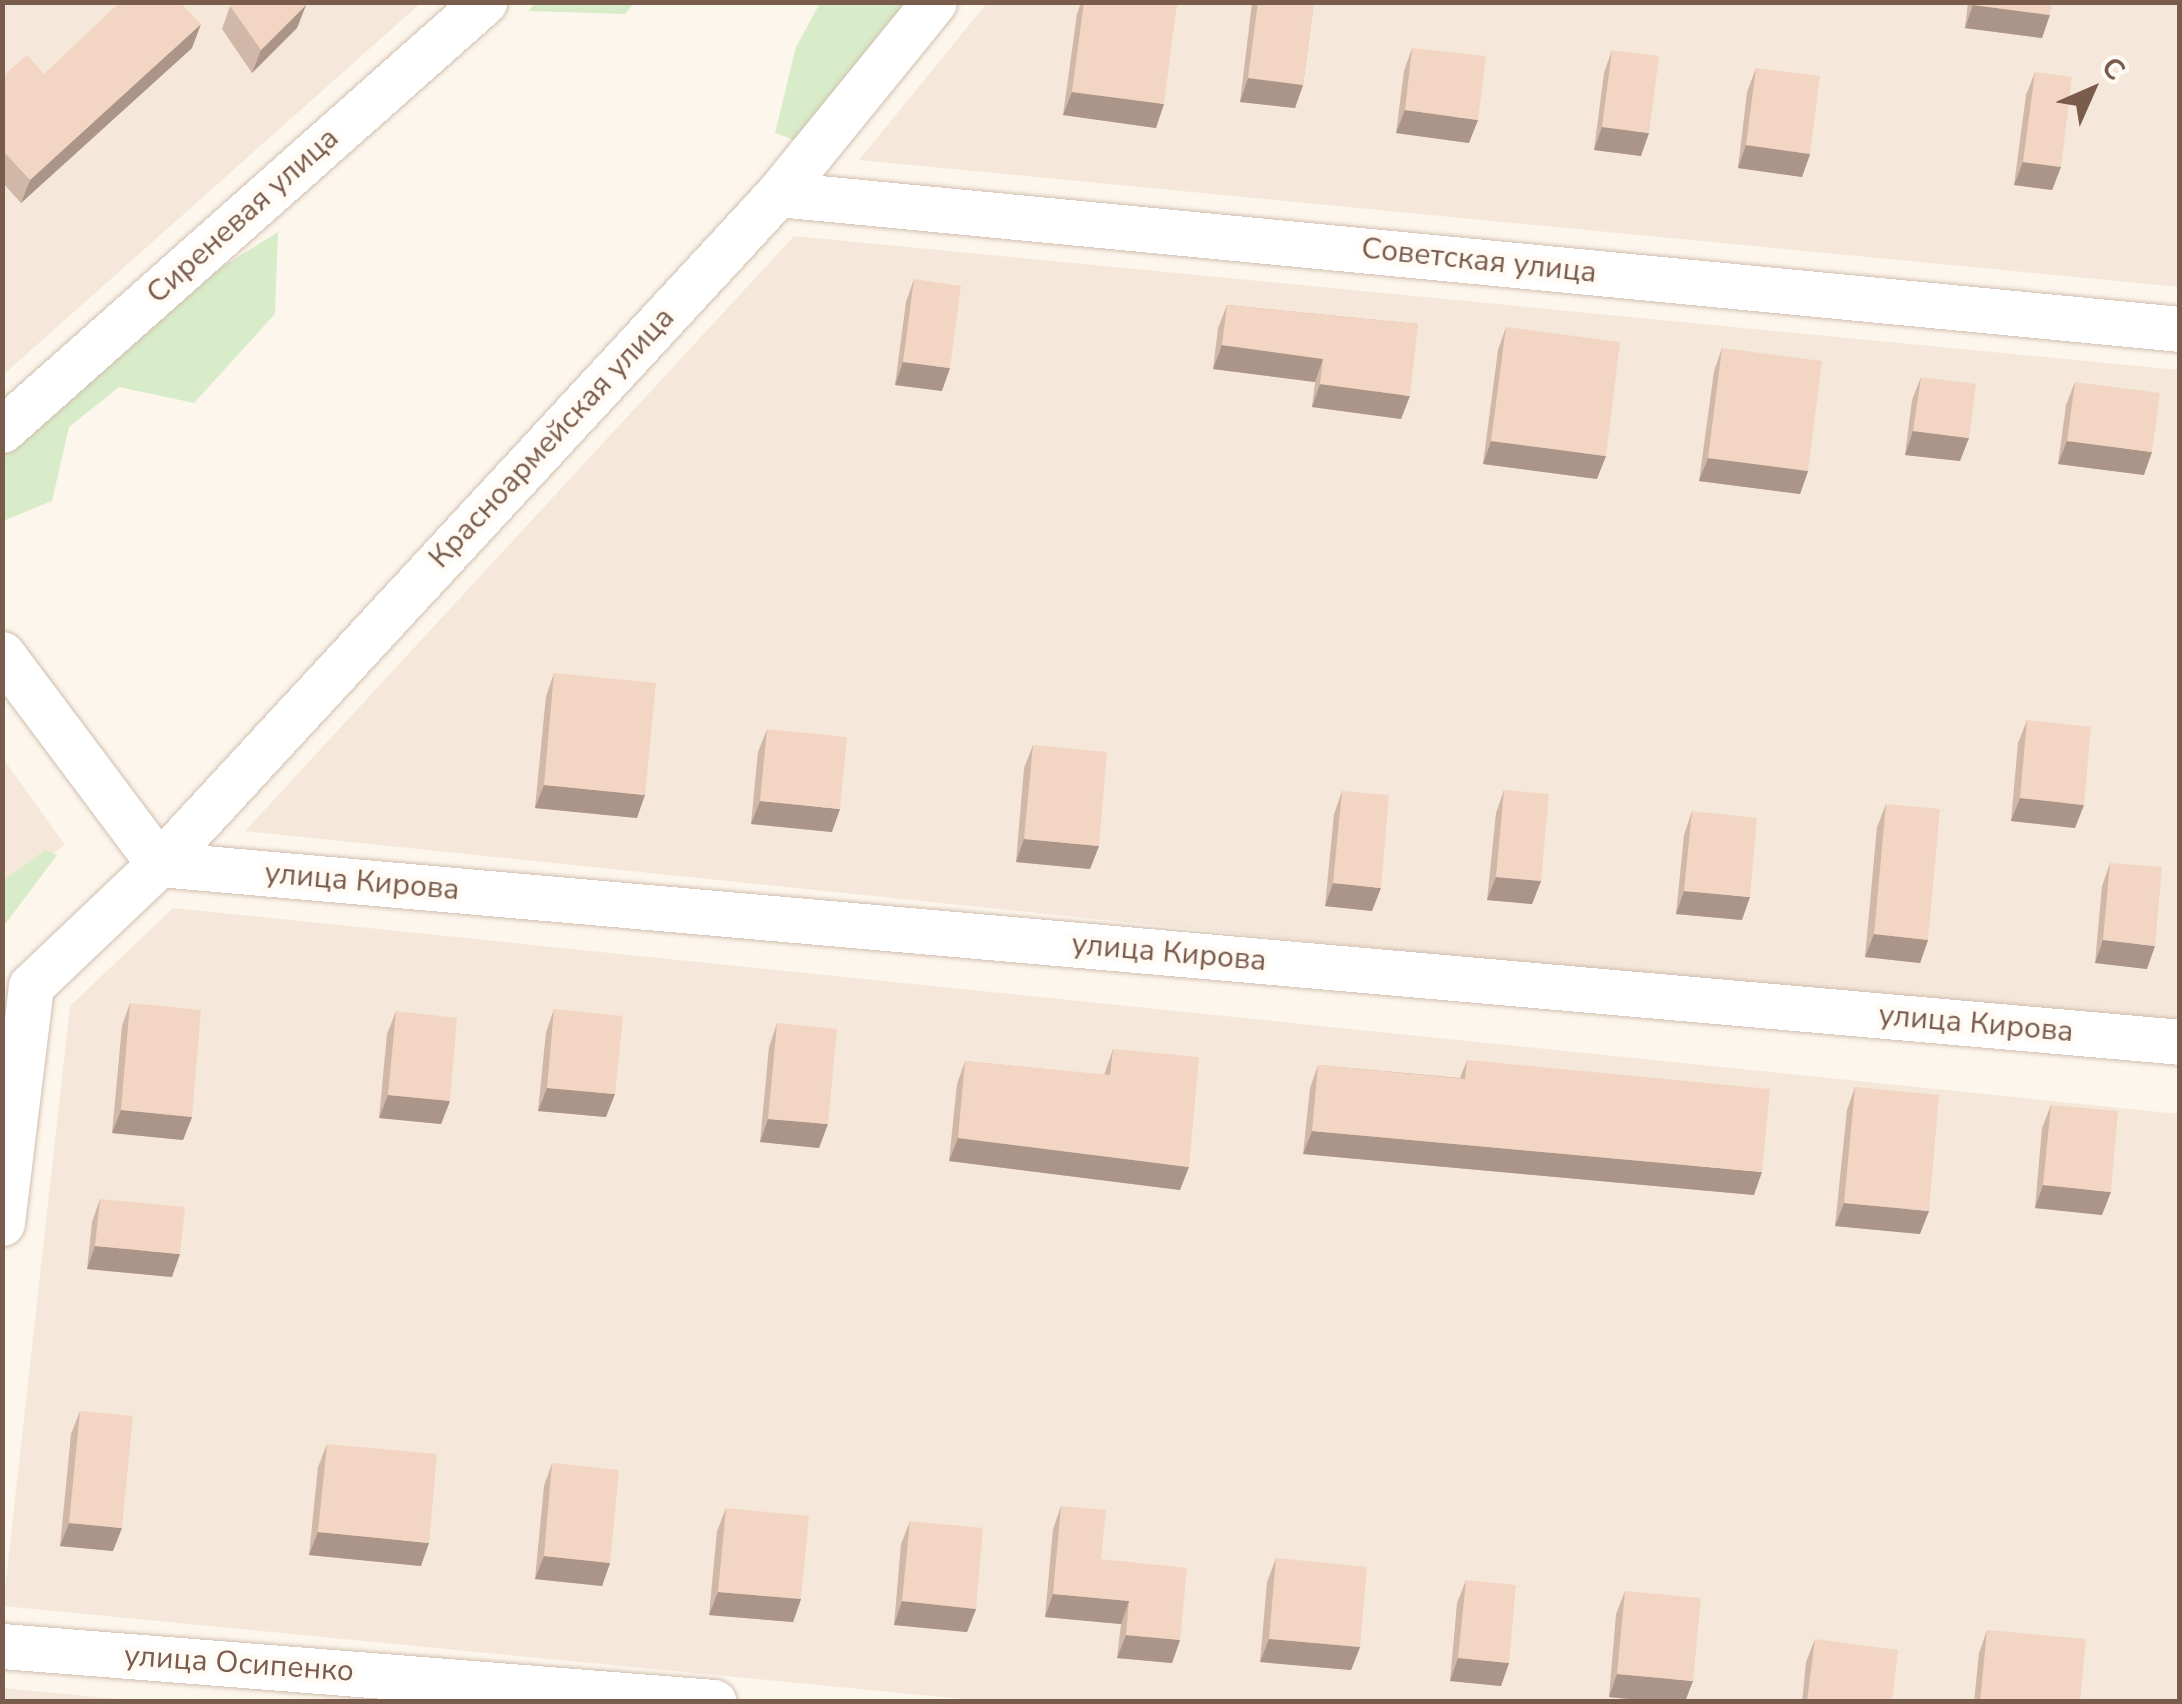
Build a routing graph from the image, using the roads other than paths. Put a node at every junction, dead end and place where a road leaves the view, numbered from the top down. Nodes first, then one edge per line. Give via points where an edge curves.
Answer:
1 (484, 2) edge
2 (934, 2) edge
3 (778, 194) junction
4 (2180, 329) edge
5 (2, 430) edge
6 (2, 654) edge
7 (158, 864) junction
8 (2180, 1042) edge
9 (2, 1223) edge
10 (2, 1646) edge
11 (714, 1702) edge

1 - 5 street, Сиреневая улица
2 - 3 street, Красноармейская улица
3 - 4 street, Советская улица
3 - 7 street, Красноармейская улица
6 - 7 street
7 - 8 street, улица Кирова
7 - 9 street, Красноармейская улица via 30,986
10 - 11 street, улица Осипенко

